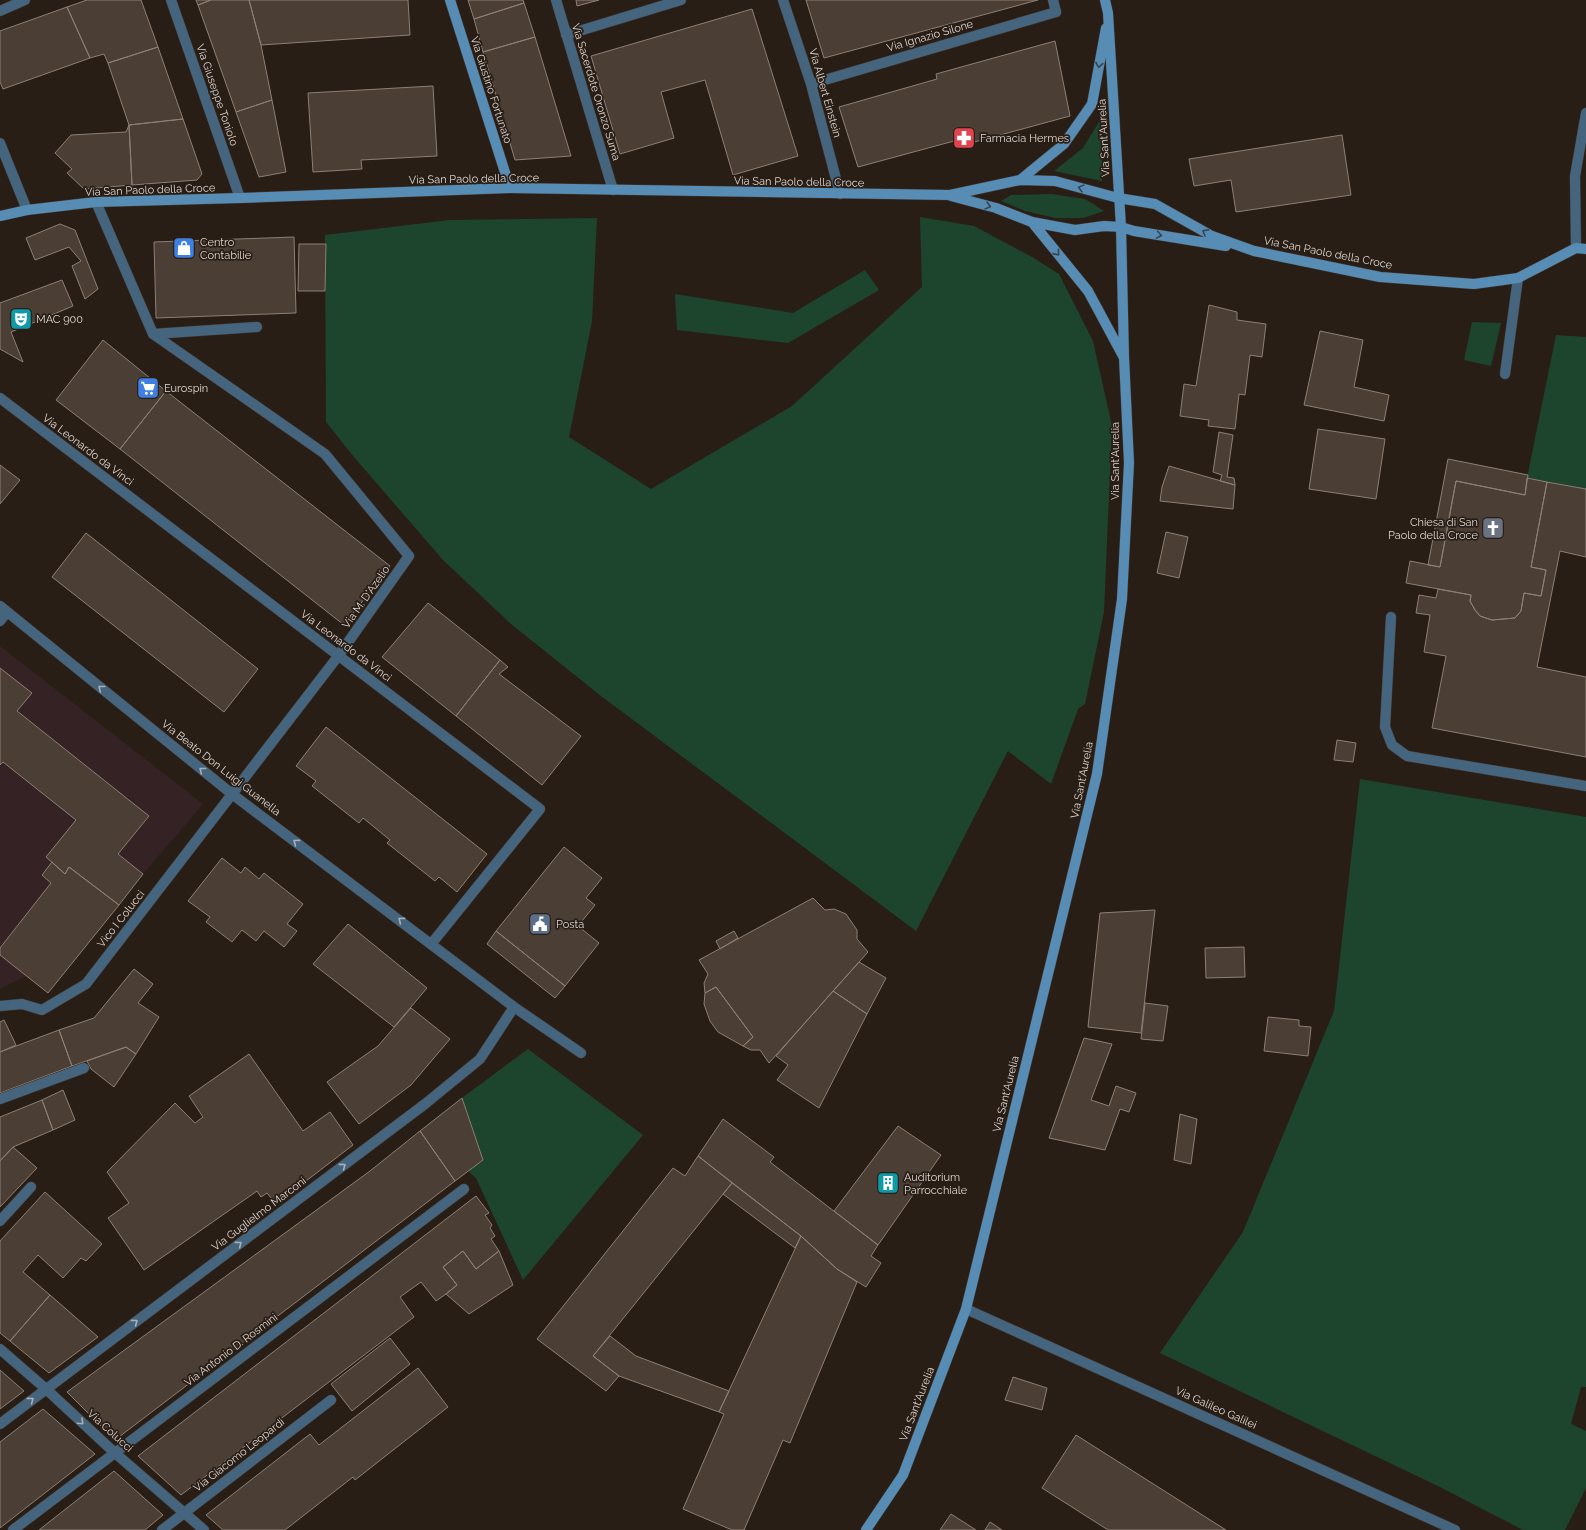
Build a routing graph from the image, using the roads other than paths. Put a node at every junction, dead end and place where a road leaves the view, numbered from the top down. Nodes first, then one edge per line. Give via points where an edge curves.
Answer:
1 (25, 0) edge
2 (171, 0) edge
3 (450, 0) edge
4 (556, 0) edge
5 (681, 0) edge
6 (783, 0) edge
7 (1053, 0) edge
8 (1105, 0) edge
9 (668, 2) edge
10 (0, 11) edge
11 (1108, 13) junction
12 (566, 35) junction
13 (811, 84) junction
14 (1586, 113) edge
15 (0, 143) edge
16 (1020, 180) junction
17 (510, 188) junction
18 (613, 190) junction
19 (840, 194) junction
20 (950, 195) junction
21 (240, 198) junction
22 (1118, 198) junction
23 (96, 202) junction
24 (27, 210) junction
25 (0, 216) edge
26 (1032, 222) junction
27 (1121, 227) junction
28 (1581, 248) edge
29 (1254, 251) junction
30 (1518, 278) junction
31 (257, 327) dead end
32 (153, 334) junction
33 (1124, 357) junction
34 (1505, 374) dead end
35 (0, 398) edge
36 (4, 609) edge
37 (1391, 617) dead end
38 (0, 621) edge
39 (339, 655) junction
40 (1586, 786) edge
41 (232, 794) junction
42 (432, 943) junction
43 (0, 1006) edge
44 (514, 1007) junction
45 (581, 1052) dead end
46 (84, 1068) dead end
47 (0, 1099) edge
48 (31, 1187) dead end
49 (464, 1189) dead end
50 (0, 1221) edge
51 (966, 1309) junction
52 (0, 1349) edge
53 (46, 1389) junction
54 (331, 1400) dead end
55 (0, 1424) edge
56 (115, 1453) junction
57 (184, 1513) junction
58 (14, 1530) edge
59 (162, 1530) edge
60 (204, 1530) edge
61 (866, 1530) edge
62 (1455, 1530) edge

1 - 10 street
2 - 21 street, Via Giuseppe Toniolo
3 - 17 street, Via Giustino Fortunato
4 - 12 street, Via Sacerdote Oronzo Suma
5 - 9 street
6 - 13 street, Via Albert Einstein
7 - 13 street, Via Ignazio Silone via 1056,12
8 - 11 street, Via Sant'Aurelia
9 - 12 street
11 -> 16 street via 1092,104 1064,144
11 - 22 street, Via Sant'Aurelia
12 - 18 street, Via Sacerdote Oronzo Suma
13 - 19 street, Via Albert Einstein
14 - 28 street via 1575,176
15 - 24 street
16 - 20 street
22 -> 16 street, Via San Paolo della Croce via 1055,181
17 - 18 street, Via San Paolo della Croce
17 - 21 street, Via San Paolo della Croce
18 - 19 street, Via San Paolo della Croce
19 - 20 street, Via San Paolo della Croce
20 -> 26 street via 996,208
21 - 23 street, Via San Paolo della Croce
22 - 27 street, Via Sant'Aurelia
29 -> 22 street, Via San Paolo della Croce via 1212,236 1155,204
23 - 24 street, Via San Paolo della Croce
23 - 32 street
24 - 25 street, Via San Paolo della Croce
26 - 27 street via 1075,230 1104,226
26 -> 33 street via 1088,291
27 -> 29 street
27 - 33 street, Via Sant'Aurelia
28 - 30 street, Via San Paolo della Croce
29 - 30 street, Via San Paolo della Croce via 1380,278 1474,284
30 - 34 street
31 - 32 street
32 - 39 street, Via M. D'Azelio via 325,454 409,556
33 - 51 street, Via Sant'Aurelia via 1129,463 1122,599 1097,774
35 - 39 street, Via Leonardo da Vinci
36 - 38 street
41 -> 36 street, Via Beato Don Luigi Guanella
37 - 40 street via 1386,727 1392,745 1407,756
39 - 41 street, Via M. D'Azelio
39 - 42 street, Via Leonardo da Vinci via 540,809
42 -> 41 street, Via Beato Don Luigi Guanella
41 - 43 street, Vico I Colucci via 86,984 42,1010 22,1004
42 - 44 street, Via Beato Don Luigi Guanella
44 - 45 street, Via Beato Don Luigi Guanella
53 -> 44 street, Via Guglielmo Marconi via 425,1104 480,1059
46 - 47 street
48 - 50 street
49 - 56 street, Via Antonio D. Rosmini
51 - 61 street, Via Sant'Aurelia via 903,1475
51 - 62 street, Via Galileo Galilei
52 - 53 street, Via Colucci
55 -> 53 street, Via Guglielmo Marconi
53 -> 56 street, Via Colucci
54 - 57 street, Via Giacomo Leopardi
56 - 57 street, Via Colucci
56 - 58 street, Via Antonio D. Rosmini
57 - 59 street, Via Giacomo Leopardi
57 - 60 street, Via Colucci

